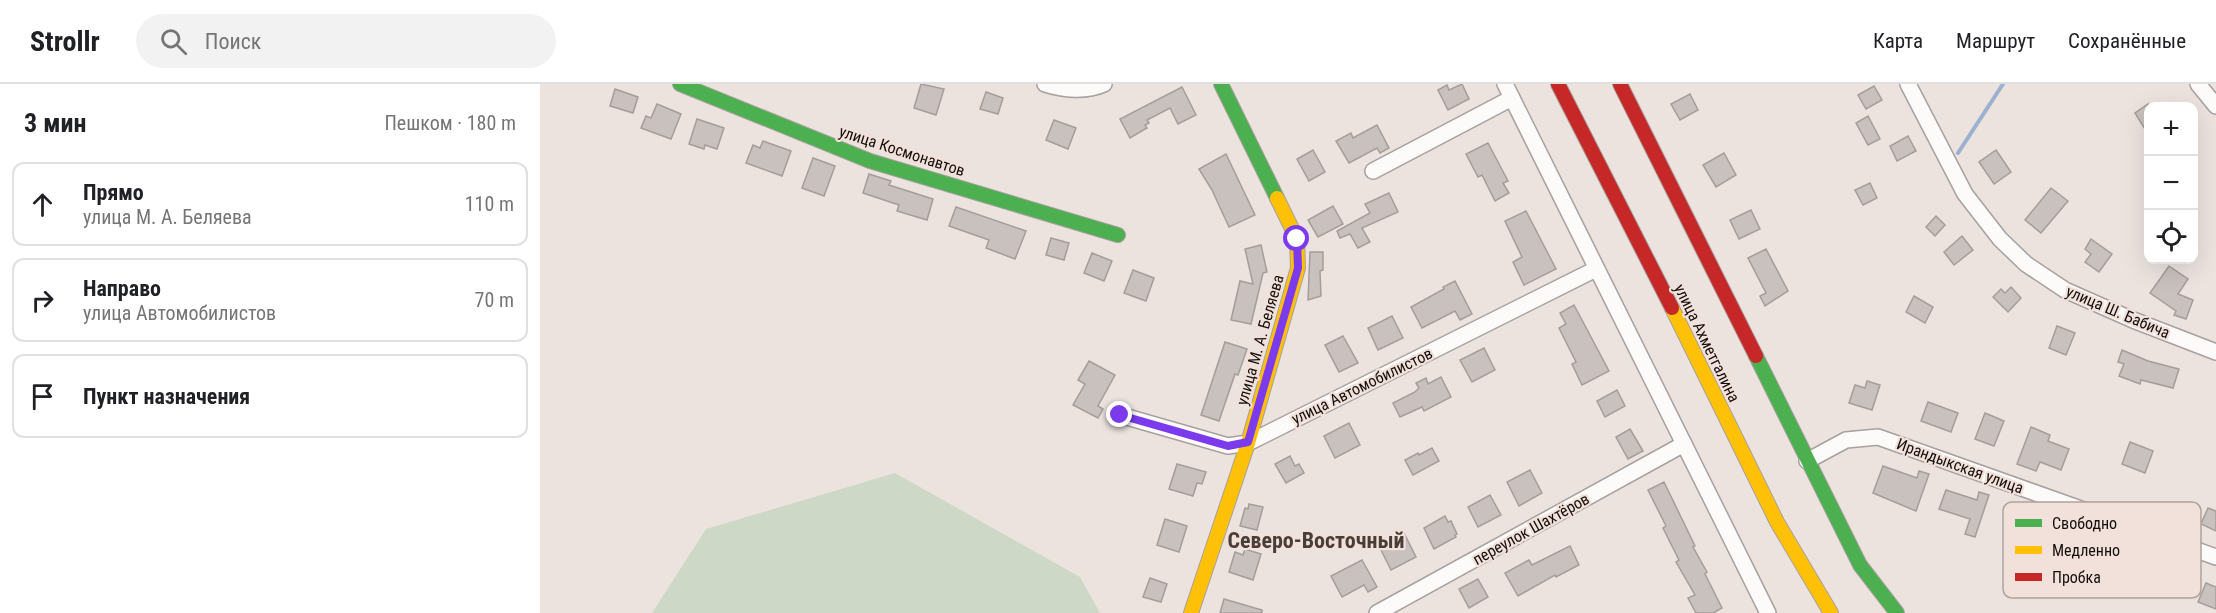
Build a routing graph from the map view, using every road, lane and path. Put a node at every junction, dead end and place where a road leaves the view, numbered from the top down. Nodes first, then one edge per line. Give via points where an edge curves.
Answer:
1 (680, 84) edge
2 (1046, 84) edge
3 (1104, 84) edge
4 (1221, 84) edge
5 (1505, 84) edge
6 (1558, 84) edge
7 (1620, 84) edge
8 (1908, 84) edge
9 (2198, 84) edge
10 (1512, 98) junction
11 (2216, 106) edge
12 (1373, 171) dead end
13 (1118, 235) dead end
14 (1596, 269) junction
15 (2216, 352) edge
16 (1120, 415) dead end
17 (1248, 442) junction
18 (1684, 444) junction
19 (1807, 461) junction
20 (2061, 502) edge
21 (2201, 552) edge
22 (2216, 557) edge
23 (1191, 613) edge
24 (1377, 613) edge
25 (1768, 613) edge
26 (1831, 613) edge
27 (1897, 613) edge

1 - 13 street, улица Космонавтов via 870,161
2 - 3 street via 1059,88 1094,88
4 - 17 street, улица М. А. Беляева via 1297,239 1298,268
5 - 10 street
6 - 26 street, улица Ахметгалина via 1777,522
7 - 19 street
8 - 15 street, улица Ш. Бабича via 1965,194 2000,239 2026,264 2065,290
9 - 11 street
10 - 12 street
10 - 14 street
14 - 17 street, улица Автомобилистов
14 - 18 street
16 - 17 street, улица Автомобилистов via 1228,446
17 - 23 street, улица М. А. Беляева
18 - 24 street, переулок Шахтёров
18 - 25 street
19 - 20 street, Ирандыкская улица via 1846,440 1878,437
19 - 27 street via 1860,565
21 - 22 street, Ирандыкская улица

